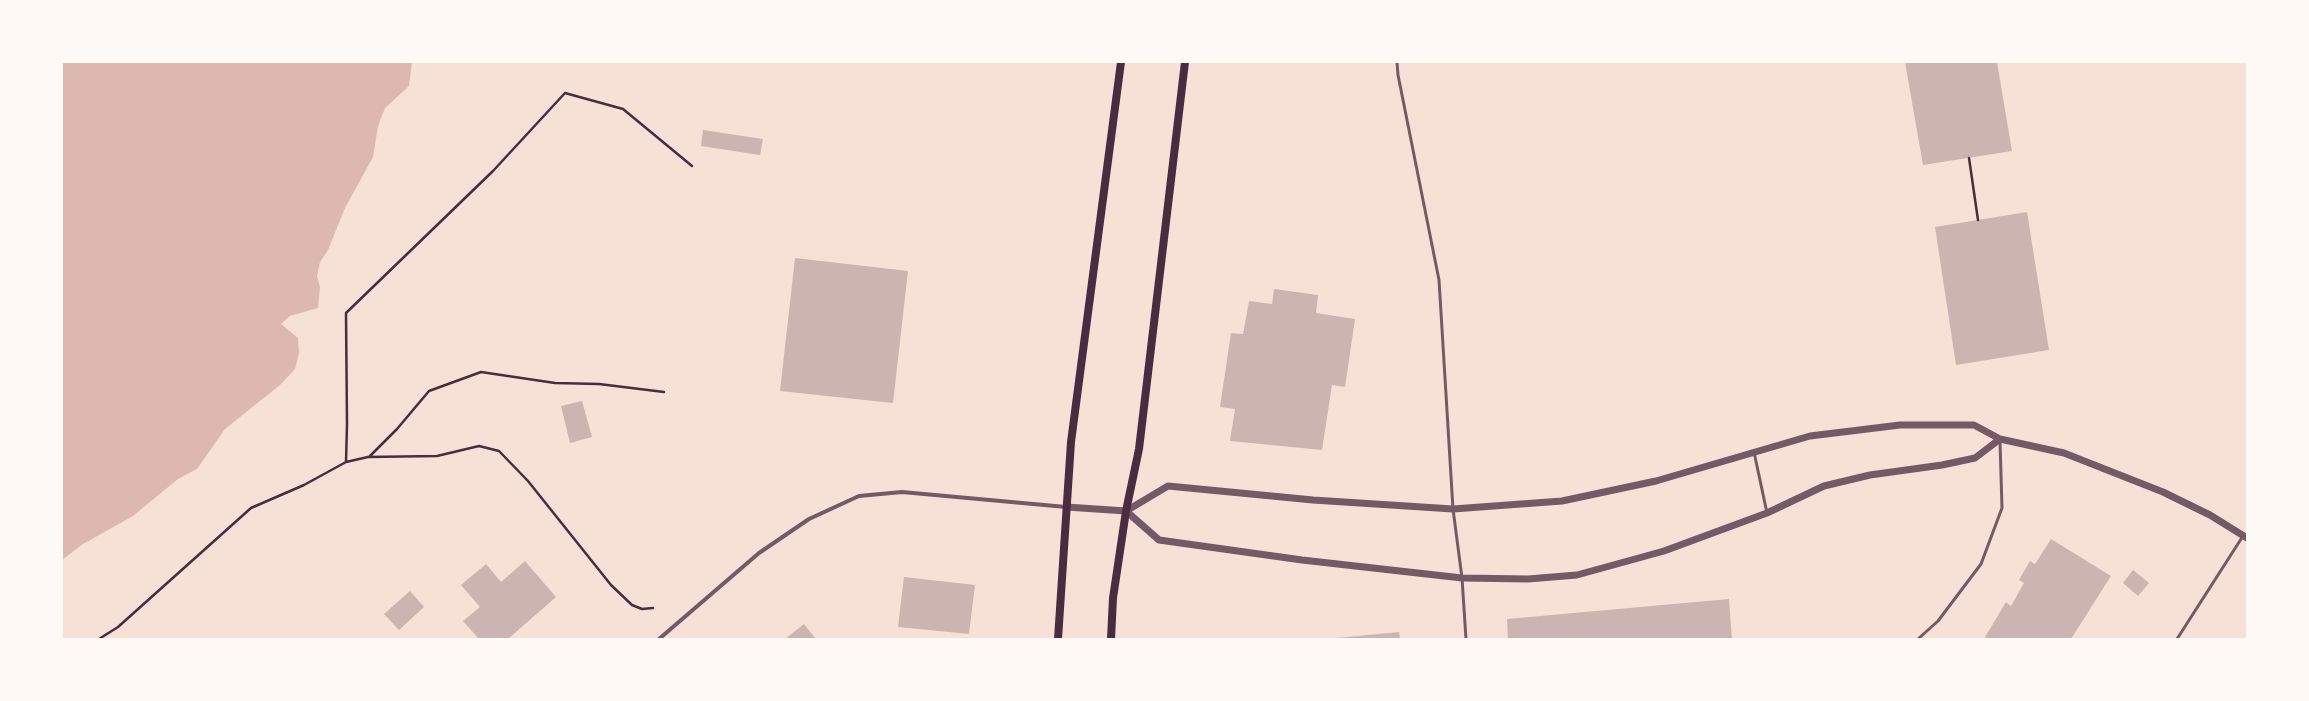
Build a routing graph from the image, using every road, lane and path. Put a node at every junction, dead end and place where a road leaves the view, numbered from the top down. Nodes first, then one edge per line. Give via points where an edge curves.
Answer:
1 (1121, 62) edge
2 (1185, 62) edge
3 (1397, 62) edge
4 (1969, 158) dead end
5 (692, 166) dead end
6 (1978, 220) dead end
7 (664, 392) dead end
8 (2000, 440) junction
9 (1754, 452) junction
10 (368, 457) junction
11 (346, 462) junction
12 (1066, 507) junction
13 (1453, 508) junction
14 (1126, 511) junction
15 (1766, 513) junction
16 (2245, 537) edge
17 (1462, 578) junction
18 (653, 608) dead end
19 (99, 639) edge
20 (659, 639) edge
21 (1058, 639) edge
22 (1111, 639) edge
23 (1466, 639) edge
24 (1918, 639) edge
25 (2177, 639) edge

1 - 12 main road via 1071,442
2 - 14 main road via 1139,450
3 - 13 lane via 1439,280
4 - 6 path
5 - 11 path via 623,109 565,93 493,171 346,313
7 - 10 path via 599,384 555,383 481,372 429,391 397,429
8 - 9 street via 1974,425 1900,426 1810,436
8 - 15 street via 1974,458 1870,475 1824,486
8 - 16 street via 2064,453 2113,471 2210,515
8 - 24 lane via 2002,508 1981,564 1938,621
9 - 13 street via 1656,481 1562,501
9 - 15 lane
10 - 11 path
10 - 18 path via 437,456 479,446 499,451 528,481 611,585 632,605 642,609
11 - 19 path via 304,485 251,508 118,627
12 - 14 street
12 - 20 street via 902,492 859,496 809,519 759,553
12 - 21 main road
13 - 14 street via 1313,500 1168,486
13 - 17 lane
14 - 17 street via 1159,540 1302,560
14 - 22 main road via 1113,598
15 - 17 street via 1664,551 1577,575 1528,579
16 - 25 lane
17 - 23 lane

